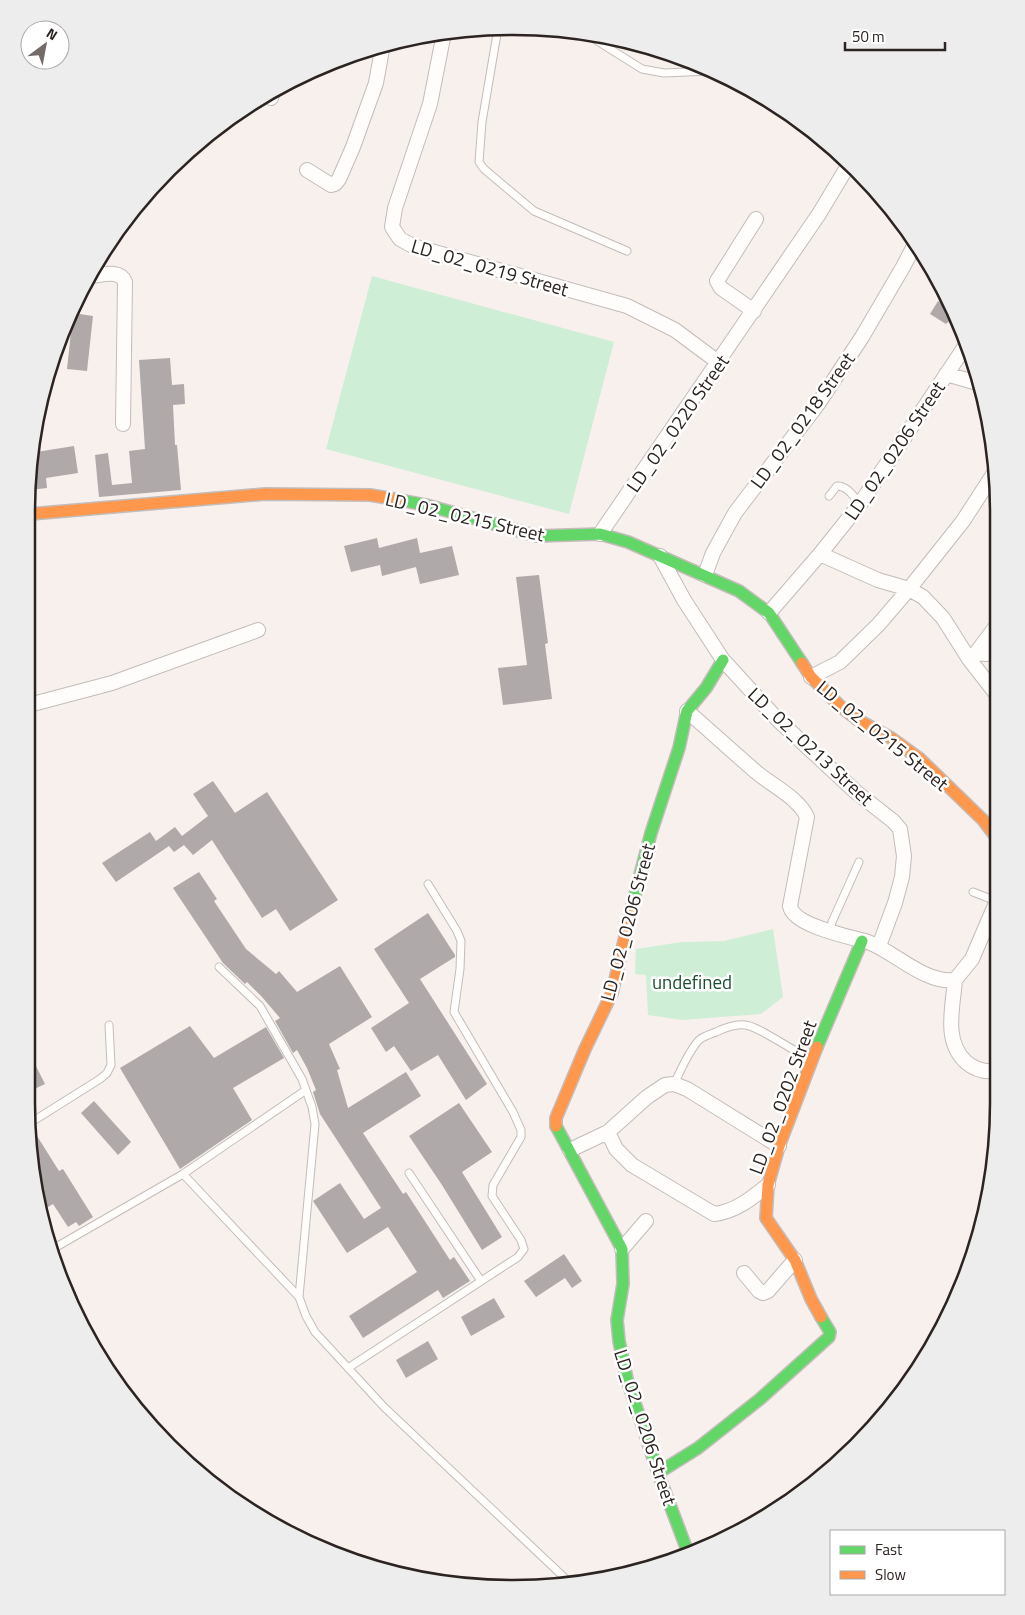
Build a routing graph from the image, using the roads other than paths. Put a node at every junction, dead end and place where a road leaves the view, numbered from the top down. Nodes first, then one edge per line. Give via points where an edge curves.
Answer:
1 (497, 35) edge
2 (443, 40) edge
3 (601, 43) edge
4 (381, 54) edge
5 (696, 72) edge
6 (307, 170) dead end
7 (845, 170) edge
8 (756, 219) dead end
9 (912, 250) edge
10 (627, 251) dead end
11 (98, 275) edge
12 (754, 312) junction
13 (962, 351) edge
14 (718, 362) junction
15 (946, 374) junction
16 (972, 381) edge
17 (124, 424) dead end
18 (989, 481) edge
19 (829, 496) dead end
20 (860, 504) junction
21 (35, 514) edge
22 (600, 534) junction
23 (820, 554) junction
24 (660, 556) junction
25 (705, 575) junction
26 (910, 589) junction
27 (769, 613) junction
28 (258, 630) dead end
29 (990, 634) edge
30 (990, 653) edge
31 (972, 656) junction
32 (723, 660) junction
33 (811, 677) junction
34 (990, 685) edge
35 (35, 703) edge
36 (687, 712) junction
37 (990, 829) edge
38 (859, 862) dead end
39 (428, 884) dead end
40 (973, 892) dead end
41 (990, 903) edge
42 (990, 918) edge
43 (830, 932) junction
44 (862, 940) junction
45 (879, 946) junction
46 (220, 967) dead end
47 (955, 980) junction
48 (109, 1025) dead end
49 (811, 1062) junction
50 (990, 1071) edge
51 (674, 1084) junction
52 (306, 1090) junction
53 (36, 1120) edge
54 (608, 1132) junction
55 (779, 1146) junction
56 (570, 1150) junction
57 (409, 1173) dead end
58 (183, 1174) junction
59 (768, 1185) junction
60 (646, 1221) dead end
61 (57, 1246) edge
62 (622, 1249) junction
63 (795, 1260) junction
64 (744, 1273) dead end
65 (481, 1281) junction
66 (298, 1296) junction
67 (348, 1368) junction
68 (658, 1472) junction
69 (686, 1547) edge
70 (563, 1577) edge

1 - 10 lane via 482,122 479,162 495,180 534,212
2 - 14 street, LD_02_0219 Street via 430,104 395,208 392,227 400,239 413,246 627,306 675,330
3 - 5 lane via 642,69 664,73
4 - 6 street via 376,83 339,179 331,185
7 - 12 street, LD_02_0220 Street
8 - 12 street via 717,281 721,288
9 - 25 street, LD_02_0218 Street via 862,337 818,404 735,513
11 - 17 street via 118,274 125,282
12 - 14 street, LD_02_0220 Street
13 - 15 street, LD_02_0206 Street
14 - 22 street, LD_02_0220 Street
15 - 16 street
15 - 20 street, LD_02_0206 Street
18 - 26 street via 963,521
19 - 20 lane via 841,485
20 - 23 street, LD_02_0206 Street
21 - 22 street, LD_02_0215 Street via 265,494 370,495 426,506 536,536
22 - 24 street, LD_02_0215 Street
23 - 26 street via 878,580
23 - 27 street, LD_02_0206 Street
24 - 25 street, LD_02_0215 Street
24 - 32 street, LD_02_0213 Street
25 - 27 street, LD_02_0215 Street via 739,592
26 - 31 street via 943,618
26 - 33 street via 840,662
27 - 33 street, LD_02_0215 Street
28 - 35 street via 112,683
29 - 31 street
30 - 31 street
31 - 34 street
32 - 36 street
32 - 45 street, LD_02_0213 Street via 777,719 900,828 904,856 902,878
33 - 37 street, LD_02_0215 Street via 858,720 920,759
36 - 43 street via 804,811 807,817 791,910 796,916
36 - 56 street, LD_02_0206 Street via 639,880 612,993 556,1118
38 - 43 lane
39 - 65 lane via 461,941 454,1012 521,1130 521,1137 493,1185 492,1196 524,1248 518,1257
40 - 41 lane
42 - 47 street via 972,960
43 - 44 street
44 - 45 street
44 - 49 street, LD_02_0202 Street
45 - 47 street via 927,974 946,981
46 - 52 lane via 260,1006
47 - 50 street via 951,1030 954,1046 971,1067
48 - 53 lane via 111,1065 107,1074
49 - 51 lane via 755,1026 727,1026 701,1038
49 - 55 street, LD_02_0202 Street
51 - 54 street via 665,1085 647,1097
51 - 55 street
52 - 58 lane
52 - 66 lane via 315,1124
54 - 56 street
54 - 59 street via 616,1149 632,1165 714,1214 724,1213 748,1201
55 - 59 street, LD_02_0202 Street
56 - 62 street, LD_02_0206 Street
57 - 65 lane
58 - 61 lane
58 - 66 lane
59 - 63 street, LD_02_0202 Street via 766,1218
60 - 62 street
62 - 68 street, LD_02_0206 Street via 623,1284 617,1320 619,1341 627,1379
63 - 64 street via 763,1293
63 - 68 street, LD_02_0202 Street via 830,1332 829,1337 760,1399 698,1448
65 - 67 lane
66 - 67 lane via 315,1332
67 - 70 lane
68 - 69 street, LD_02_0206 Street

